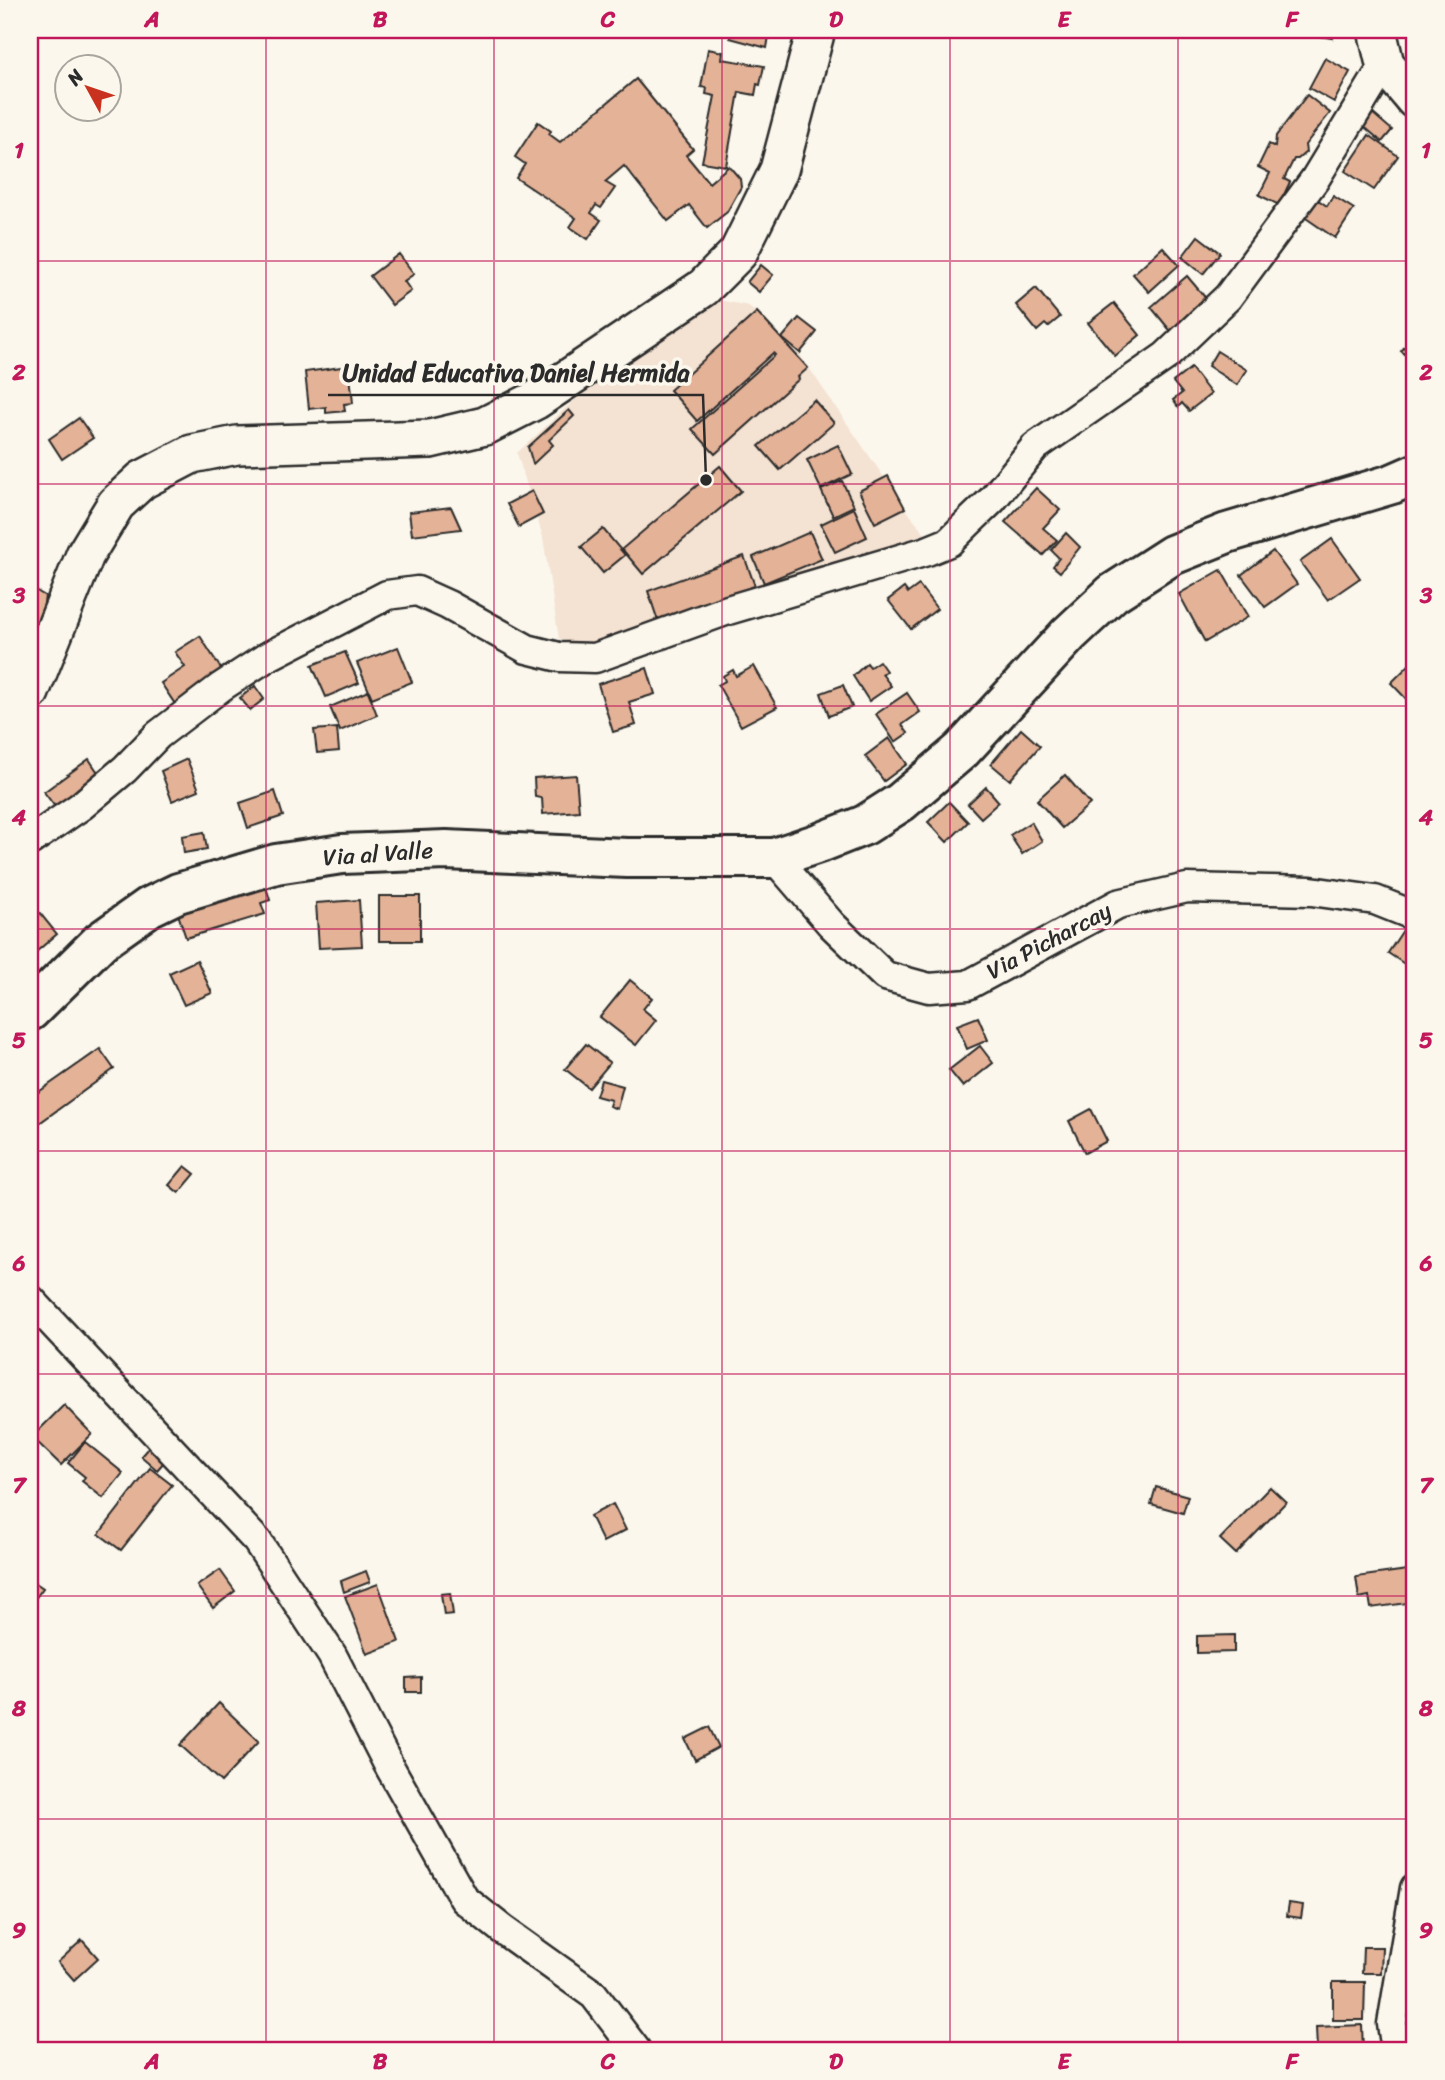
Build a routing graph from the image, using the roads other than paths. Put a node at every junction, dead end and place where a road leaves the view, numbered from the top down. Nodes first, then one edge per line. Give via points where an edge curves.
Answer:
1 (817, 30) edge
2 (1381, 47) edge
3 (1415, 100) edge
4 (1415, 474) edge
5 (30, 692) edge
6 (30, 841) edge
7 (774, 858) junction
8 (1415, 916) edge
9 (30, 1011) edge
10 (30, 1299) edge
11 (1415, 1888) edge
12 (636, 2050) edge
13 (1396, 2050) edge

1 - 5 street via 779,170 738,253 704,288 536,400 485,426 430,439 237,445 192,454 142,480 116,504 85,555
2 - 3 street
2 - 6 street via 1315,179 1228,297 1166,356 1035,447 992,500 948,542 728,610 595,658 559,657 527,649 417,591 387,595 267,657 221,687 158,735 81,806
4 - 7 main road, Via al Valle via 1172,555 1113,593 962,750 901,803 865,825
7 - 8 street, Via Picharcay via 831,924 885,976 929,988 968,985 1118,904 1187,888 1311,891 1376,900
7 - 9 main road, Via al Valle via 627,858 446,850 342,854 276,864 178,892 149,907 101,941
10 - 12 street via 257,1541 332,1655 464,1899 594,1995
11 - 13 street via 1392,2024

